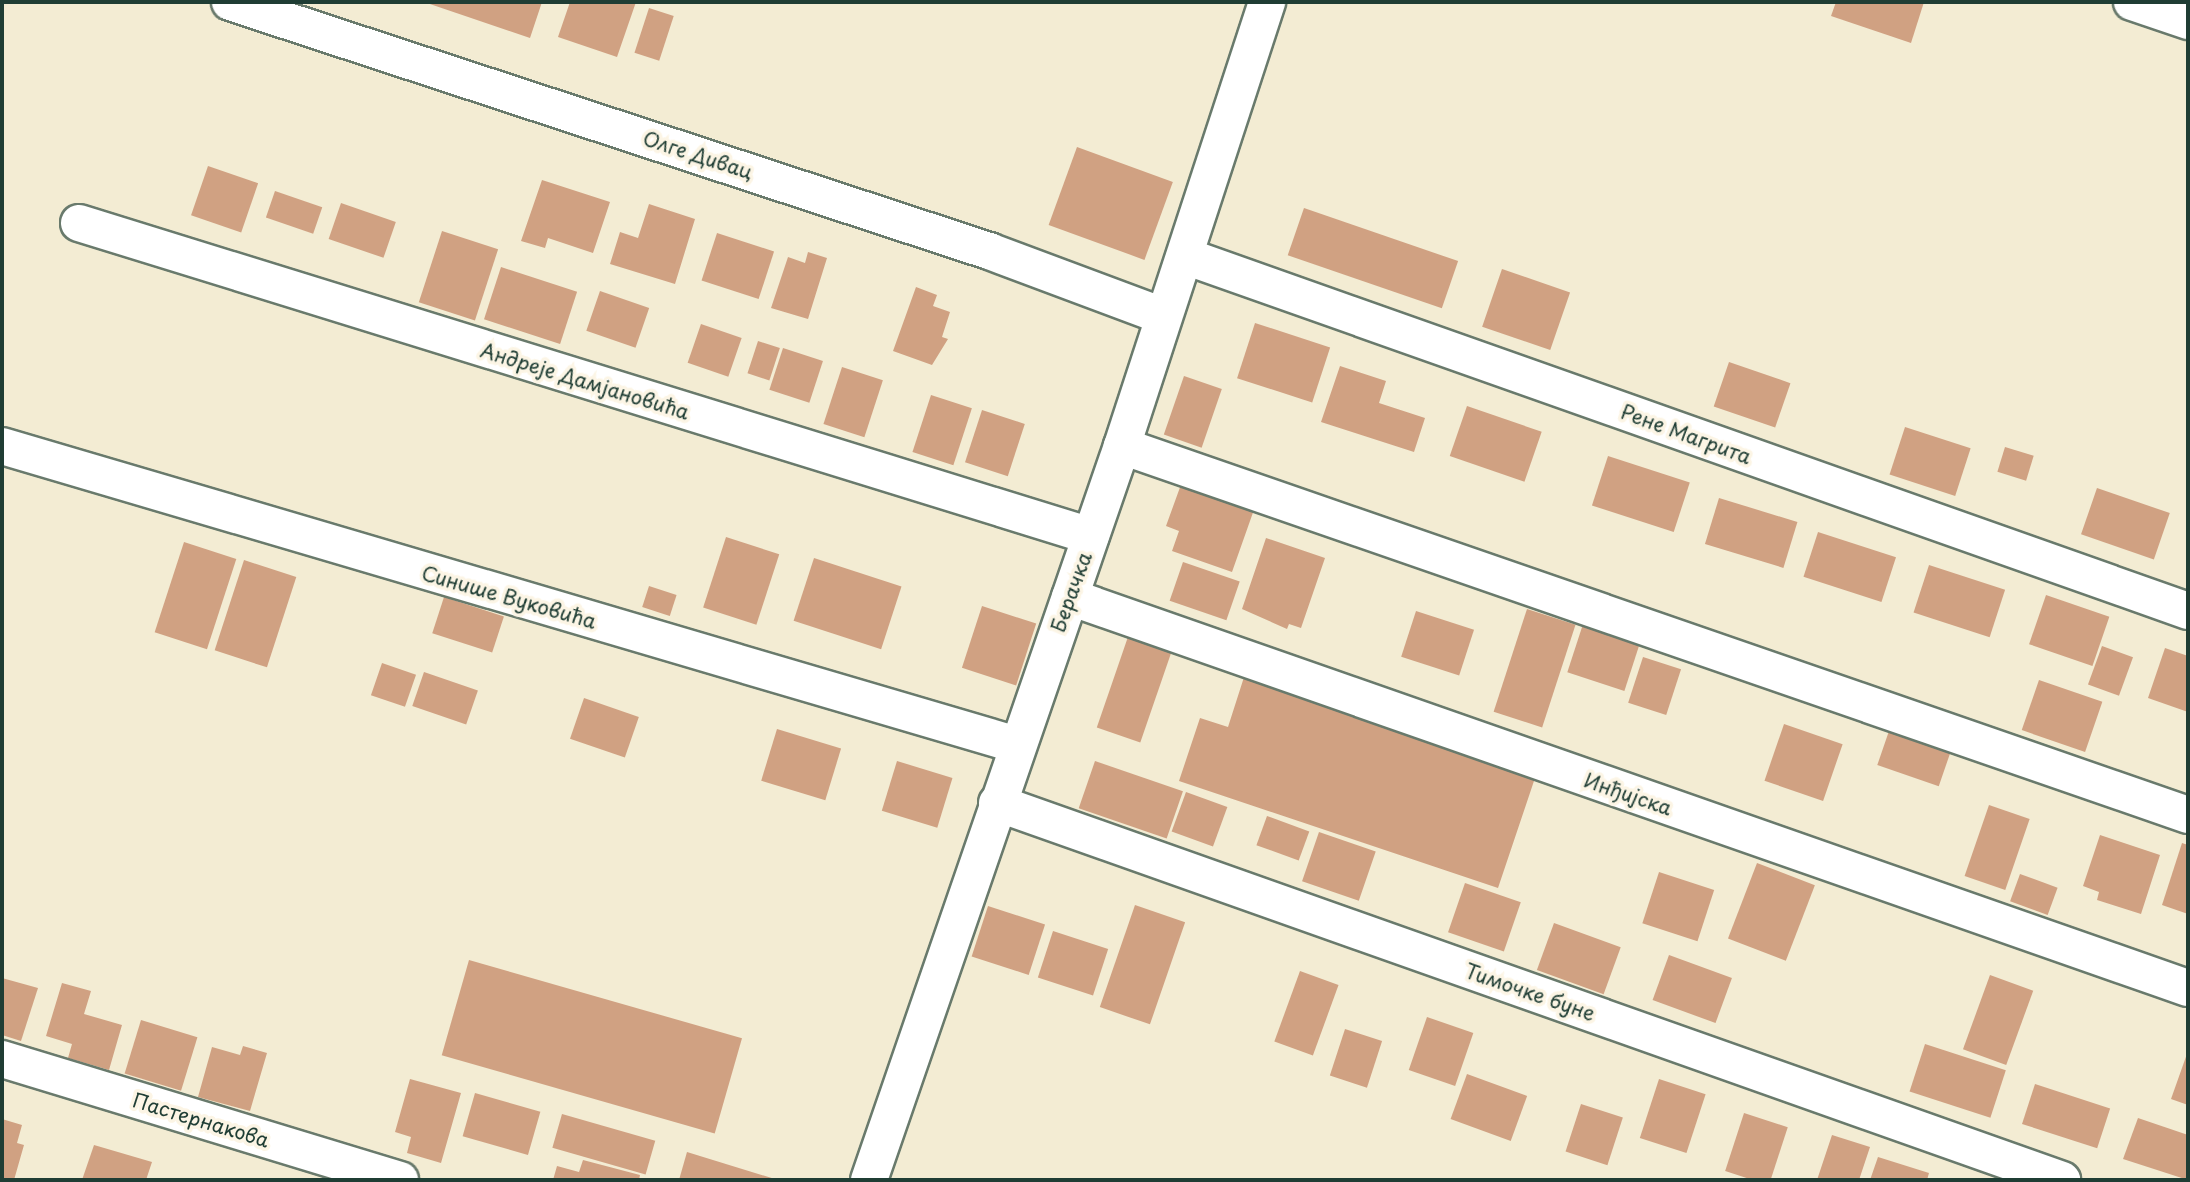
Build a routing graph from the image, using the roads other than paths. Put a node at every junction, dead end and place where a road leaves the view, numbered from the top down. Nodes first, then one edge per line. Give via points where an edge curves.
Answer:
1 (230, 2) edge
2 (1267, 2) edge
3 (2132, 2) edge
4 (2188, 21) edge
5 (79, 223) dead end
6 (1185, 256) junction
7 (1163, 316) junction
8 (2, 446) edge
9 (1122, 446) junction
10 (1091, 536) junction
11 (1070, 597) junction
12 (2188, 611) edge
13 (1017, 745) junction
14 (997, 803) junction
15 (2188, 815) edge
16 (2188, 988) edge
17 (2, 1059) edge
18 (400, 1180) edge
19 (869, 1180) edge
20 (2062, 1180) edge

1 - 7 street, Олге Дивац via 989,251
2 - 6 street, Берачка
3 - 4 street
5 - 10 street, Андреје Дамјановића
6 - 7 street, Берачка
6 - 12 street, Рене Магрита
7 - 9 street, Берачка
8 - 13 street, Синише Вуковића
9 - 10 street, Берачка
9 - 15 street
10 - 11 street, Берачка
11 - 13 street, Берачка
11 - 16 street, Инђијска
13 - 14 street, Берачка
14 - 19 street, Берачка
14 - 20 street, Тимочке буне
17 - 18 street, Пастернакова

